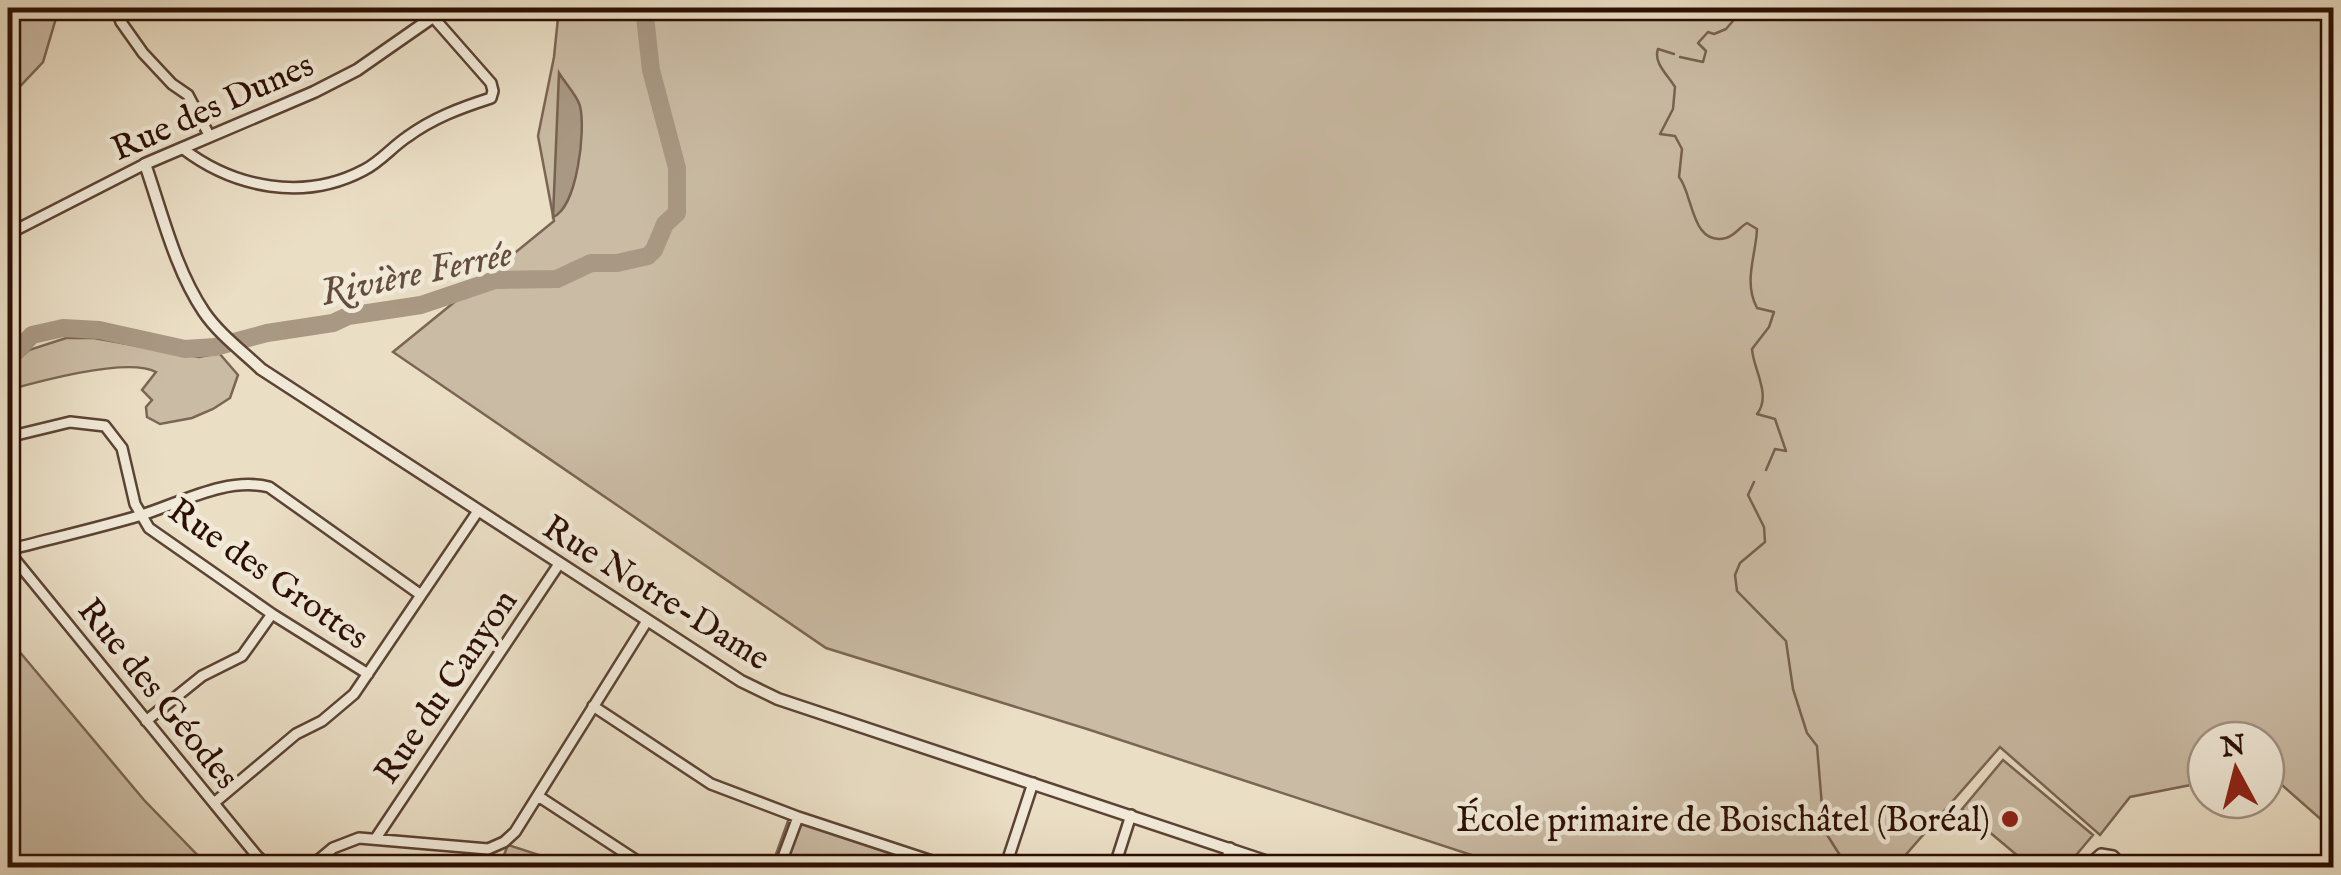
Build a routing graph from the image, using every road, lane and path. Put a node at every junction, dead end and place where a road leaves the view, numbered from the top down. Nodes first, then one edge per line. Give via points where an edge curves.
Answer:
1 (116, 8) edge
2 (430, 12) edge
3 (209, 136) junction
4 (182, 148) junction
5 (145, 164) junction
6 (8, 234) edge
7 (8, 436) edge
8 (478, 511) junction
9 (140, 516) junction
10 (8, 551) edge
11 (559, 564) junction
12 (422, 594) junction
13 (272, 614) junction
14 (647, 621) junction
15 (368, 674) junction
16 (593, 706) junction
17 (146, 721) junction
18 (1033, 783) junction
19 (538, 796) junction
20 (214, 803) junction
21 (1131, 815) junction
22 (798, 817) junction
23 (376, 838) junction
24 (1230, 848) junction
25 (1248, 862) edge
26 (270, 868) edge
27 (309, 868) edge
28 (648, 868) edge
29 (779, 868) edge
30 (953, 868) edge
31 (1005, 868) edge
32 (1114, 868) edge
33 (1224, 868) edge
34 (1286, 868) edge
35 (2085, 868) edge
36 (2125, 868) edge

1 - 3 street via 143,53 188,96
2 - 3 street, Rue des Dunes via 357,70
2 - 4 street via 491,83 491,98 436,118 367,169 334,183 254,184 222,174
3 - 4 street, Rue des Dunes
4 - 5 street, Rue des Dunes
5 - 6 street, Rue des Dunes
5 - 8 street, Rue Notre-Dame via 184,276 222,333 261,369
7 - 9 street via 70,422 105,426 122,448
8 - 11 street, Rue Notre-Dame
8 - 12 street
9 - 10 street, Rue des Géodes
9 - 12 street, Rue des Géodes via 240,485 270,488
9 - 13 street, Rue des Grottes via 166,542
10 - 17 street, Rue des Géodes
11 - 14 street, Rue Notre-Dame
11 - 23 street, Rue du Canyon
12 - 15 street
13 - 15 street, Rue des Grottes
13 - 17 street via 242,656 202,676
14 - 16 street
14 - 18 street, Rue Notre-Dame via 778,698
15 - 20 street via 337,710 296,734
16 - 19 street
16 - 22 street via 711,784
17 - 20 street, Rue des Géodes
18 - 21 street, Rue Notre-Dame
18 - 31 street
19 - 23 street via 515,832 488,849
19 - 28 street
20 - 26 street, Rue des Géodes
21 - 24 street, Rue Notre-Dame
21 - 32 street
22 - 29 street
22 - 30 street
23 - 27 street via 346,842
24 - 25 street, Rue Notre-Dame
24 - 33 street
25 - 34 street, Rue Notre-Dame
35 - 36 street via 2101,854

